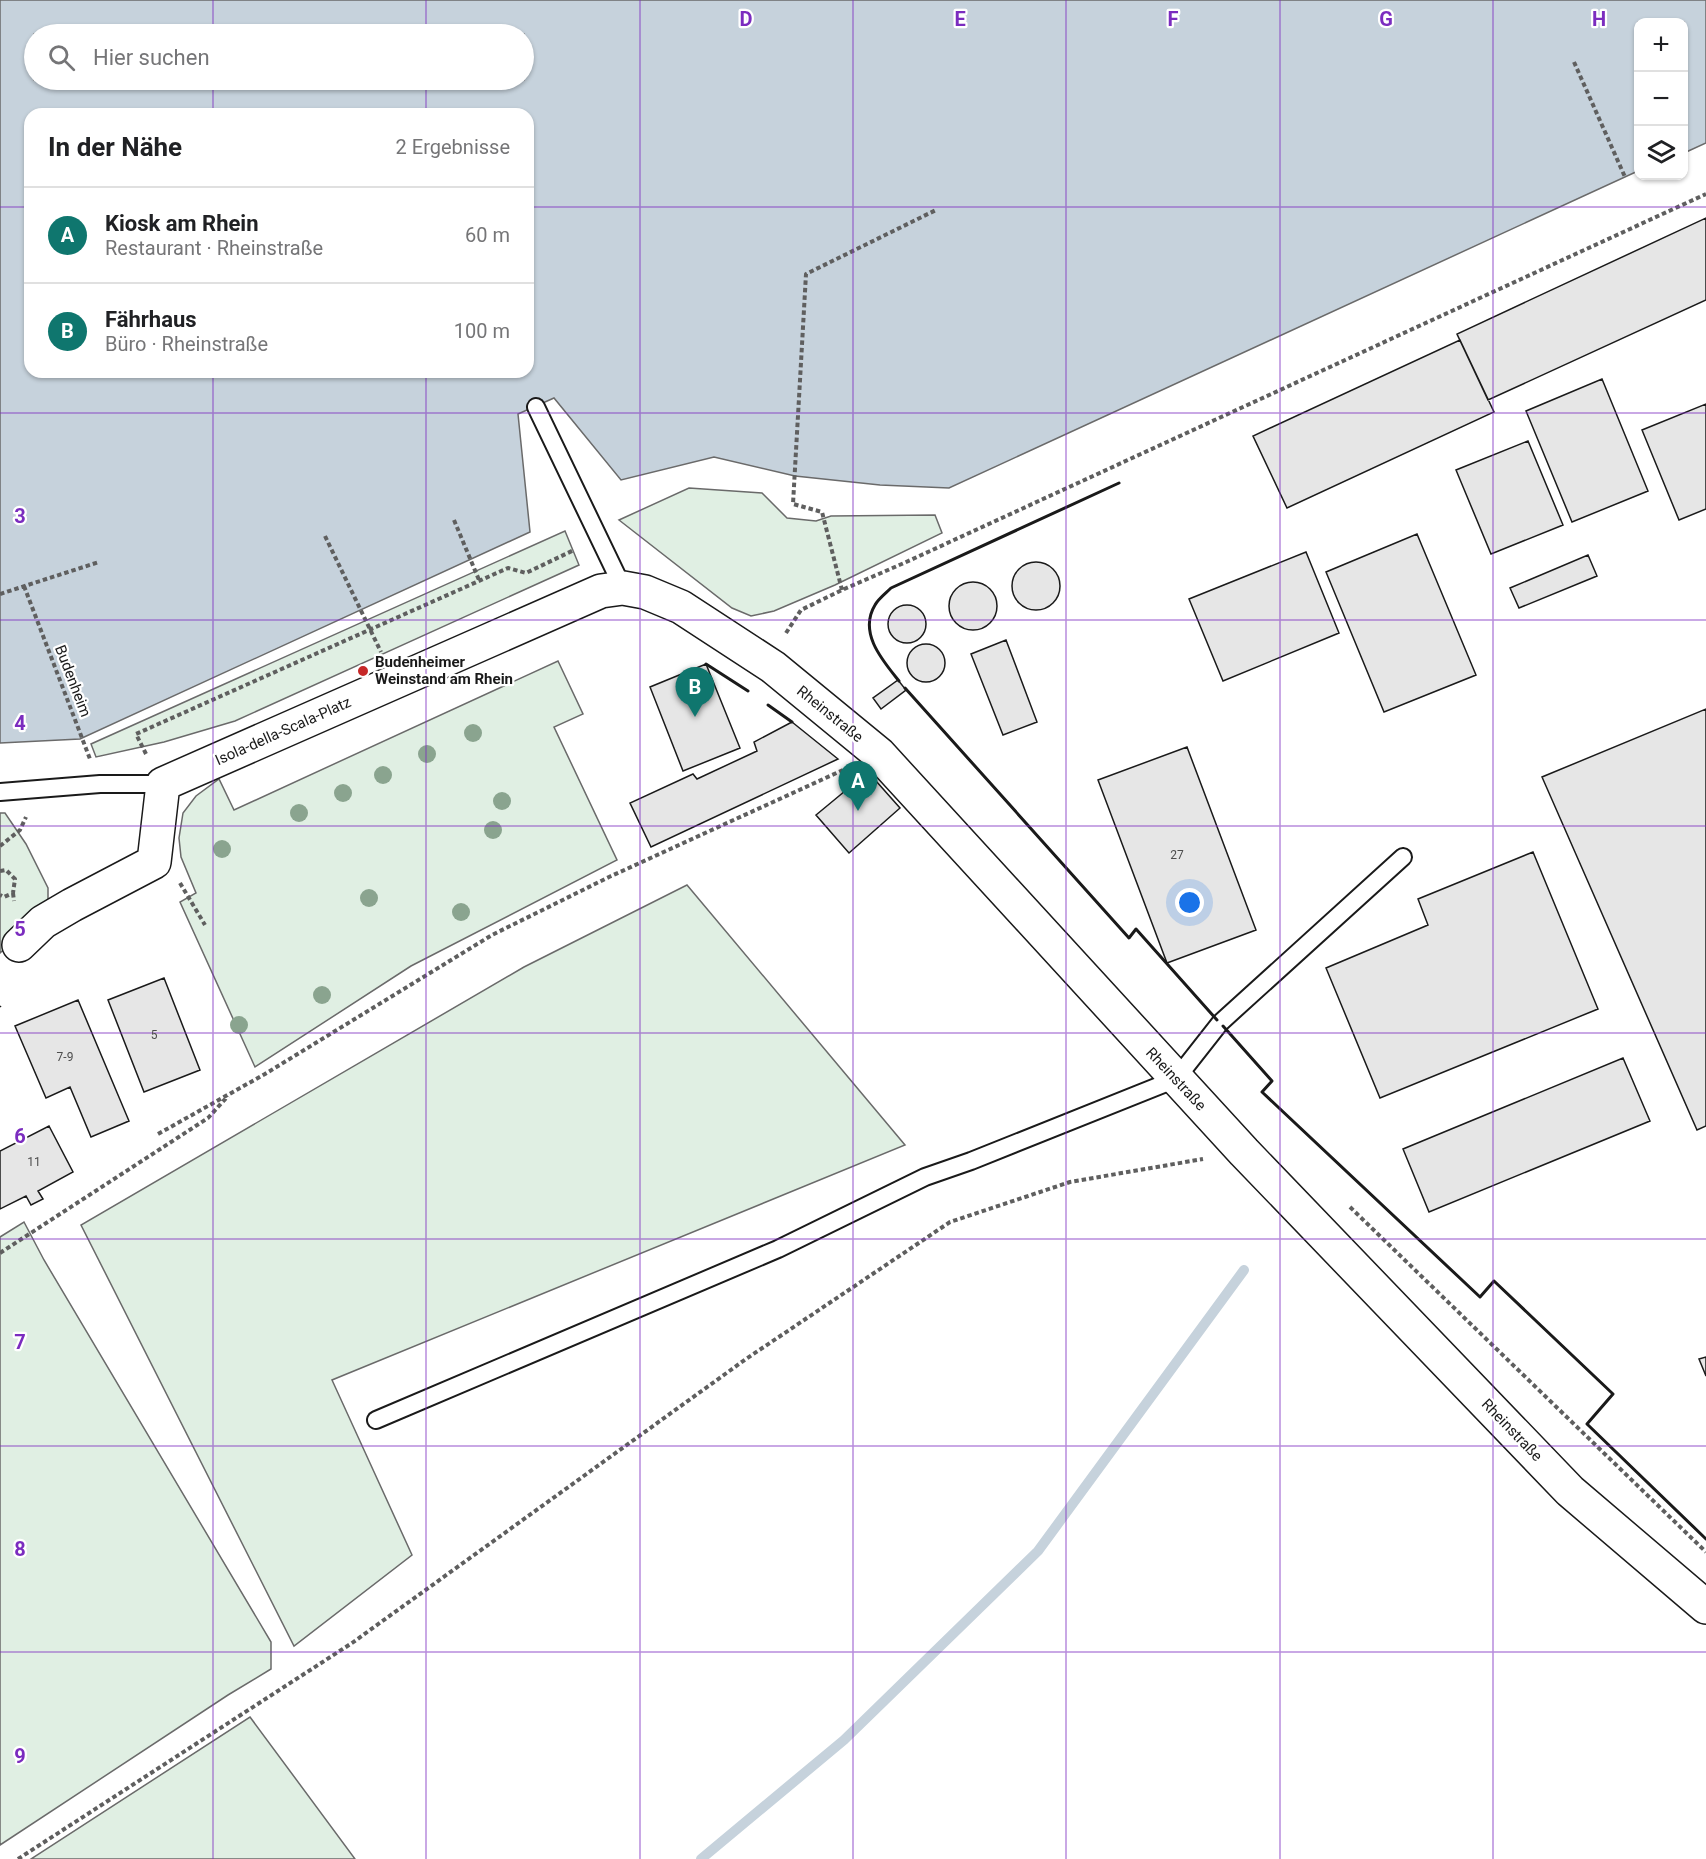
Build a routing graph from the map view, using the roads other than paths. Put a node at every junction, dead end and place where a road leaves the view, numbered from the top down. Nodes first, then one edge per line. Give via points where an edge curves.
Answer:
1 (536, 407) dead end
2 (623, 588) junction
3 (163, 784) junction
4 (0, 792) edge
5 (1403, 857) dead end
6 (19, 945) dead end
7 (1176, 1079) junction
8 (376, 1420) dead end
9 (1706, 1607) edge

1 - 2 lane
2 - 3 street, Isola-della-Scala-Platz via 601,591
2 - 7 street, Rheinstraße via 645,592 681,607 773,668 879,754
3 - 4 lane via 100,784
3 - 6 street via 154,862 43,922
5 - 7 lane via 1220,1023
7 - 8 lane via 925,1177 778,1249
7 - 9 street, Rheinstraße via 1570,1491

